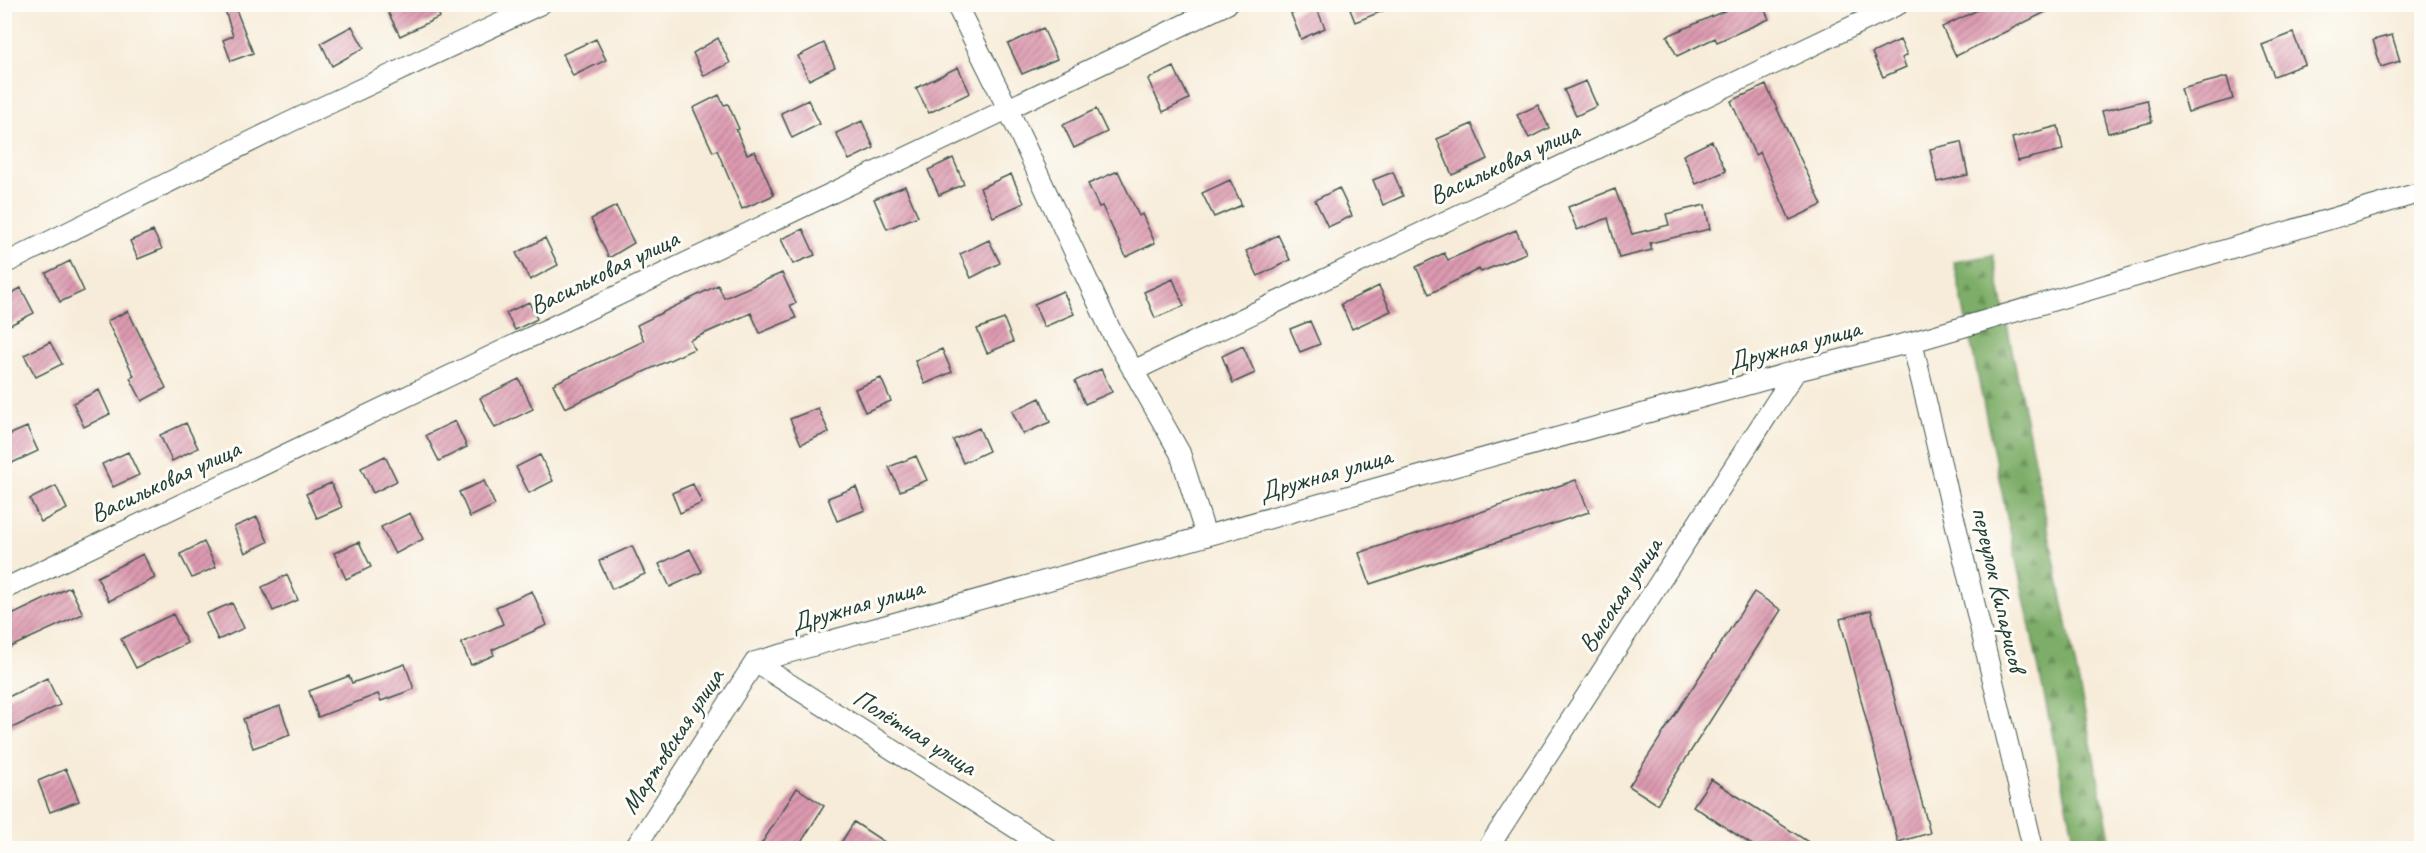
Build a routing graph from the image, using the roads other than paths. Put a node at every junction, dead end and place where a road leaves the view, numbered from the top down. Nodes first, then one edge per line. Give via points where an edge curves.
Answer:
1 (541, 4) edge
2 (956, 4) edge
3 (1227, 4) edge
4 (1899, 4) edge
5 (1008, 109) junction
6 (2421, 192) edge
7 (4, 264) edge
8 (1912, 342) junction
9 (1796, 371) junction
10 (1133, 372) junction
11 (1206, 536) junction
12 (4, 589) edge
13 (754, 662) junction
14 (635, 849) edge
15 (1047, 849) edge
16 (1488, 849) edge
17 (2033, 849) edge

1 - 7 street via 278,128
2 - 5 street
3 - 5 street, Васильковая улица
4 - 10 street, Васильковая улица
5 - 10 street
5 - 12 street, Васильковая улица
6 - 8 street, Дружная улица
8 - 9 street, Дружная улица
8 - 17 street, переулок Кипарисов
9 - 11 street, Дружная улица
9 - 16 street, Высокая улица
10 - 11 street via 1180,453
11 - 13 street, Дружная улица
13 - 14 street, Мартовская улица
13 - 15 street, Полётная улица

